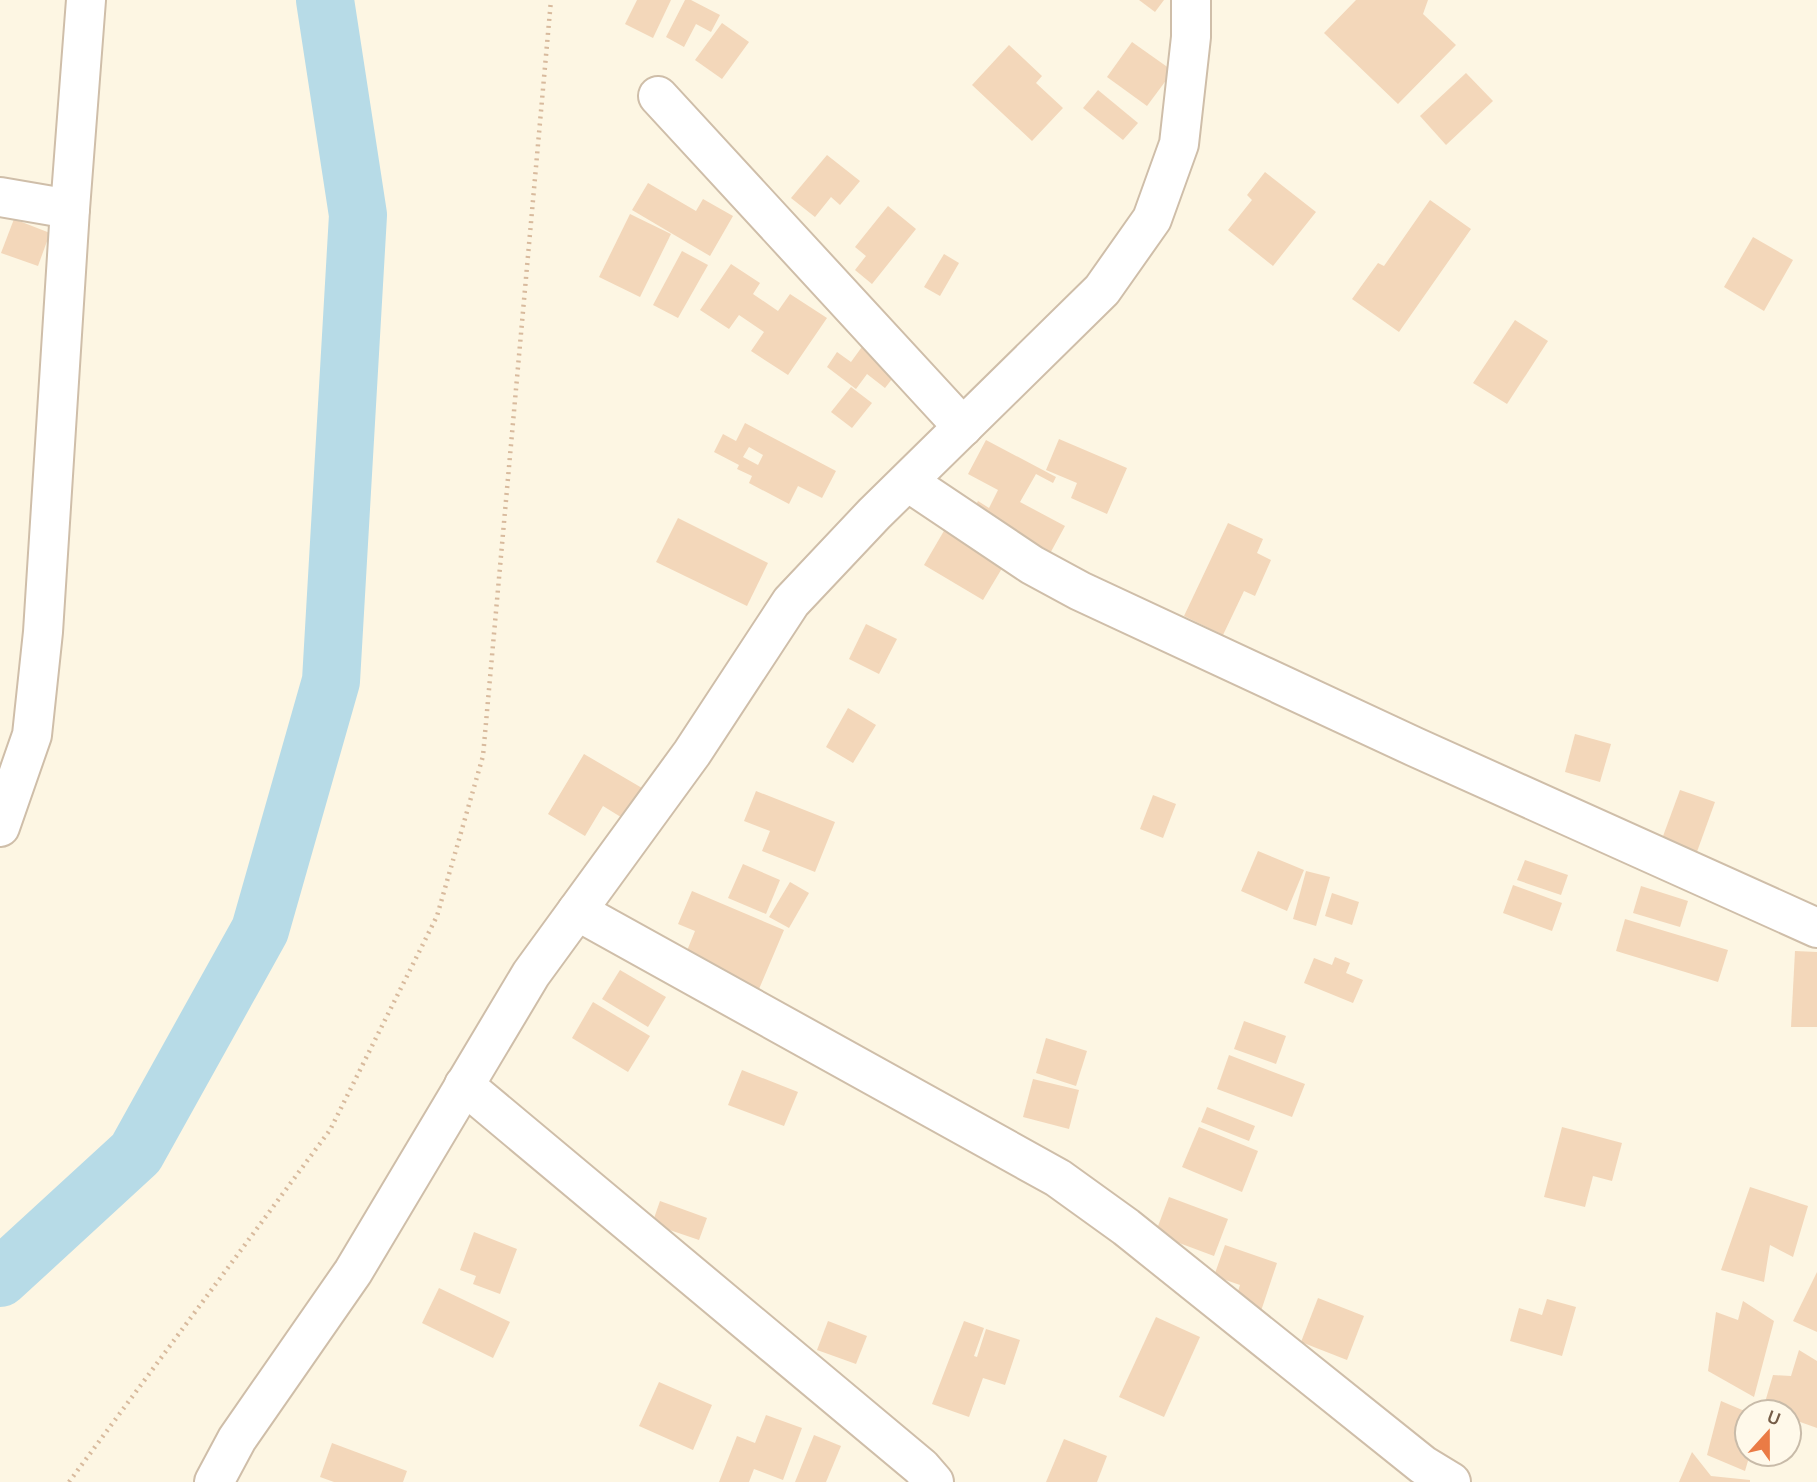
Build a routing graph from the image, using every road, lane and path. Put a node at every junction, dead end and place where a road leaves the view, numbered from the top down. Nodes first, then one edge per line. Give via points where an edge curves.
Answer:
1 (86, 0) edge
2 (551, 0) edge
3 (1191, 0) edge
4 (658, 96) dead end
5 (0, 197) edge
6 (70, 209) junction
7 (963, 427) junction
8 (908, 482) junction
9 (0, 827) edge
10 (577, 911) junction
11 (1817, 928) edge
12 (464, 1085) junction
13 (69, 1482) edge
14 (214, 1482) edge
15 (934, 1482) edge
16 (1451, 1482) edge

1 - 6 street
2 - 13 path via 483,756 437,915 330,1130
3 - 7 street via 1179,144 1152,219 1102,290
4 - 7 street
5 - 6 street
6 - 9 street via 43,632 32,735
7 - 8 street
8 - 10 street via 790,602 692,753
8 - 11 street via 1032,565 1080,591
10 - 12 street via 531,974
10 - 16 street via 1058,1178 1423,1465
12 - 14 street via 353,1272 237,1439
12 - 15 street

